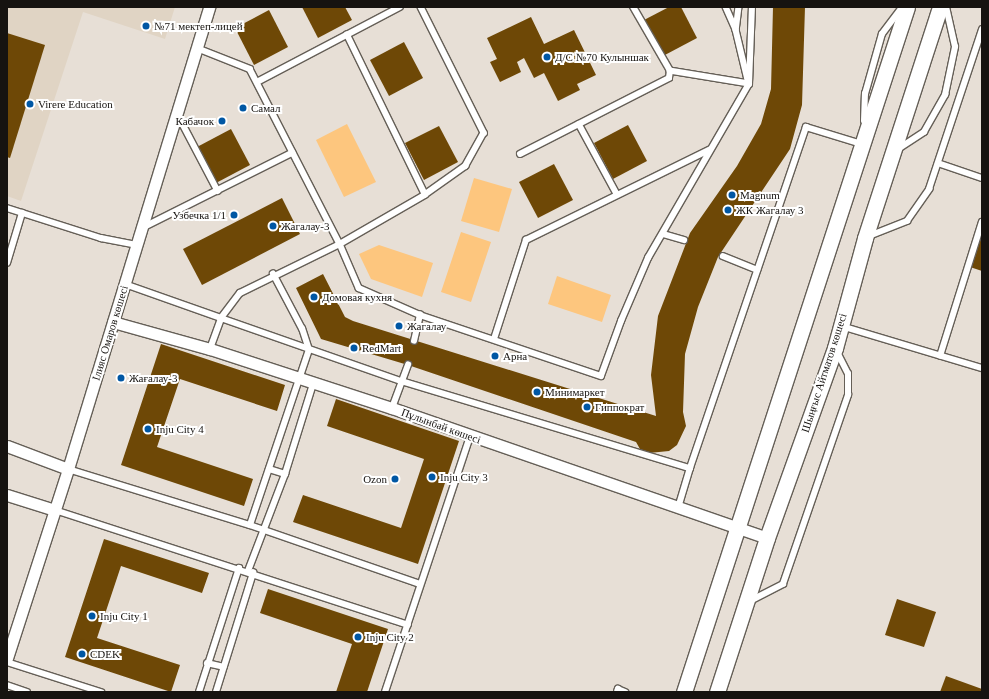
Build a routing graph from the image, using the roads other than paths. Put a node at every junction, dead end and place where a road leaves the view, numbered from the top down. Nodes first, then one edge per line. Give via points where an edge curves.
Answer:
1 (400, 7) edge
2 (420, 7) edge
3 (633, 7) edge
4 (726, 7) edge
5 (739, 7) edge
6 (752, 7) edge
7 (903, 7) edge
8 (907, 7) edge
9 (940, 7) edge
10 (946, 7) edge
11 (207, 8) edge
12 (736, 30) junction
13 (982, 30) edge
14 (347, 35) junction
15 (197, 48) junction
16 (670, 71) junction
17 (257, 82) junction
18 (748, 84) junction
19 (177, 112) junction
20 (579, 124) junction
21 (863, 144) junction
22 (709, 150) junction
23 (292, 153) junction
24 (892, 153) junction
25 (520, 154) dead end
26 (938, 163) junction
27 (982, 178) edge
28 (218, 191) junction
29 (617, 194) junction
30 (426, 195) junction
31 (7, 208) edge
32 (22, 213) junction
33 (982, 222) edge
34 (142, 228) junction
35 (663, 234) junction
36 (865, 238) junction
37 (684, 240) dead end
38 (340, 244) junction
39 (137, 245) junction
40 (722, 256) dead end
41 (7, 263) edge
42 (757, 270) junction
43 (274, 274) junction
44 (125, 284) junction
45 (420, 316) junction
46 (221, 318) junction
47 (113, 322) junction
48 (841, 326) junction
49 (494, 339) junction
50 (414, 341) dead end
51 (835, 348) junction
52 (210, 349) junction
53 (309, 350) junction
54 (940, 356) junction
55 (408, 365) dead end
56 (982, 368) edge
57 (300, 380) junction
58 (402, 380) junction
59 (313, 384) junction
60 (392, 408) junction
61 (470, 437) junction
62 (7, 446) edge
63 (690, 468) junction
64 (68, 469) junction
65 (269, 469) junction
66 (285, 474) junction
67 (7, 495) edge
68 (678, 508) junction
69 (55, 510) junction
70 (250, 526) junction
71 (737, 528) junction
72 (264, 530) junction
73 (767, 538) junction
74 (239, 568) junction
75 (250, 572) junction
76 (420, 584) junction
77 (746, 603) junction
78 (408, 625) junction
79 (7, 658) edge
80 (7, 662) edge
81 (207, 663) junction
82 (224, 667) junction
83 (7, 685) edge
84 (27, 692) edge
85 (102, 692) edge
86 (199, 692) edge
87 (216, 692) edge
88 (386, 692) edge
89 (617, 692) edge
90 (625, 692) edge
91 (684, 692) edge
92 (717, 692) edge

1 - 14 lane
2 - 30 lane via 484,133 466,166
3 - 16 lane
4 - 12 lane
5 - 12 lane
6 - 18 lane
7 - 21 lane via 882,34 865,94
8 - 21 main road
9 - 24 main road, Шыңғыс Айтматов көшесі
10 - 24 lane via 956,47 945,95 924,132
11 - 15 street, Ілияс Омаров көшесі
12 - 18 lane
13 - 26 lane
14 - 17 lane
14 - 30 lane
15 - 17 lane via 250,69
15 - 19 street, Ілияс Омаров көшесі
16 - 18 lane
16 - 20 lane via 669,78
17 - 23 lane
18 - 22 lane
19 - 28 lane
19 - 34 street, Ілияс Омаров көшесі
20 - 25 lane
20 - 29 lane
21 - 42 lane via 806,127
21 - 71 main road
22 - 29 lane
22 - 35 lane
23 - 28 lane
23 - 38 lane
24 - 36 main road, Шыңғыс Айтматов көшесі
26 - 27 lane
26 - 36 lane via 929,189 907,221
28 - 34 lane
29 - 49 lane via 526,240
30 - 38 lane
31 - 32 lane
32 - 39 lane via 101,238
32 - 41 lane
33 - 54 lane
34 - 39 street, Ілияс Омаров көшесі
35 - 37 lane
35 - 49 lane via 648,258 620,321 601,376
36 - 48 main road, Шыңғыс Айтматов көшесі
38 - 43 lane
38 - 45 lane via 359,288
39 - 44 street, Ілияс Омаров көшесі
40 - 42 lane
42 - 63 lane
43 - 46 lane via 240,293
43 - 53 lane via 302,329
44 - 46 lane
44 - 47 street, Ілияс Омаров көшесі
45 - 49 lane
45 - 50 lane
46 - 52 lane
46 - 53 lane
47 - 52 street, Пұлынбай көшесі
47 - 64 street, Ілияс Омаров көшесі
48 - 51 main road, Шыңғыс Айтматов көшесі
48 - 54 lane
51 - 73 main road, Шыңғыс Айтматов көшесі
51 - 77 lane via 848,374 848,395 783,584
52 - 57 street, Пұлынбай көшесі
53 - 57 lane
53 - 58 lane
54 - 56 lane
55 - 58 lane
57 - 59 street, Пұлынбай көшесі
57 - 65 lane
58 - 60 lane
58 - 63 lane
59 - 60 street, Пұлынбай көшесі
59 - 66 lane
60 - 61 street, Пұлынбай көшесі
61 - 68 street, Пұлынбай көшесі
61 - 76 lane
62 - 64 street
63 - 68 lane
64 - 69 street, Ілияс Омаров көшесі
64 - 70 lane
65 - 66 lane
65 - 70 lane
66 - 72 lane
67 - 69 street
68 - 71 street, Пұлынбай көшесі
69 - 74 lane
69 - 79 street, Ілияс Омаров көшесі
70 - 72 lane
71 - 73 street, Пұлынбай көшесі
71 - 91 main road
72 - 75 lane
72 - 76 lane
73 - 77 main road, Шыңғыс Айтматов көшесі
74 - 75 lane
74 - 81 lane
75 - 78 lane
75 - 82 lane
76 - 78 lane
77 - 92 main road, Шыңғыс Айтматов көшесі
78 - 88 lane
80 - 85 lane
81 - 82 lane
81 - 86 lane
82 - 87 lane
83 - 84 lane
89 - 90 lane via 618,689

